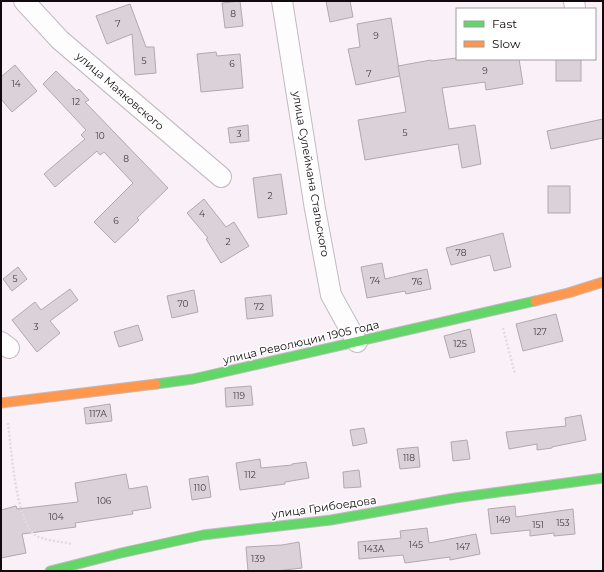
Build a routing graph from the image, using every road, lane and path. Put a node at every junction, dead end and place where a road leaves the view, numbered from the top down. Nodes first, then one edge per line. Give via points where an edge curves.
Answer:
1 (24, 1) edge
2 (282, 1) edge
3 (221, 177) dead end
4 (603, 282) edge
5 (498, 310) junction
6 (357, 342) junction
7 (515, 374) dead end
8 (3, 403) edge
9 (603, 478) edge
10 (73, 544) dead end
11 (50, 571) edge

1 - 3 street, улица Маяковского via 60,40
2 - 6 street, улица Сулеймана Стальского via 315,209 332,295
4 - 5 street, улица Революции 1905 года
5 - 6 street, улица Революции 1905 года
5 - 7 path
6 - 8 street, улица Революции 1905 года via 193,379
8 - 10 path via 18,499 28,525 36,536
9 - 11 street, улица Грибоедова via 455,498 331,520 203,535

